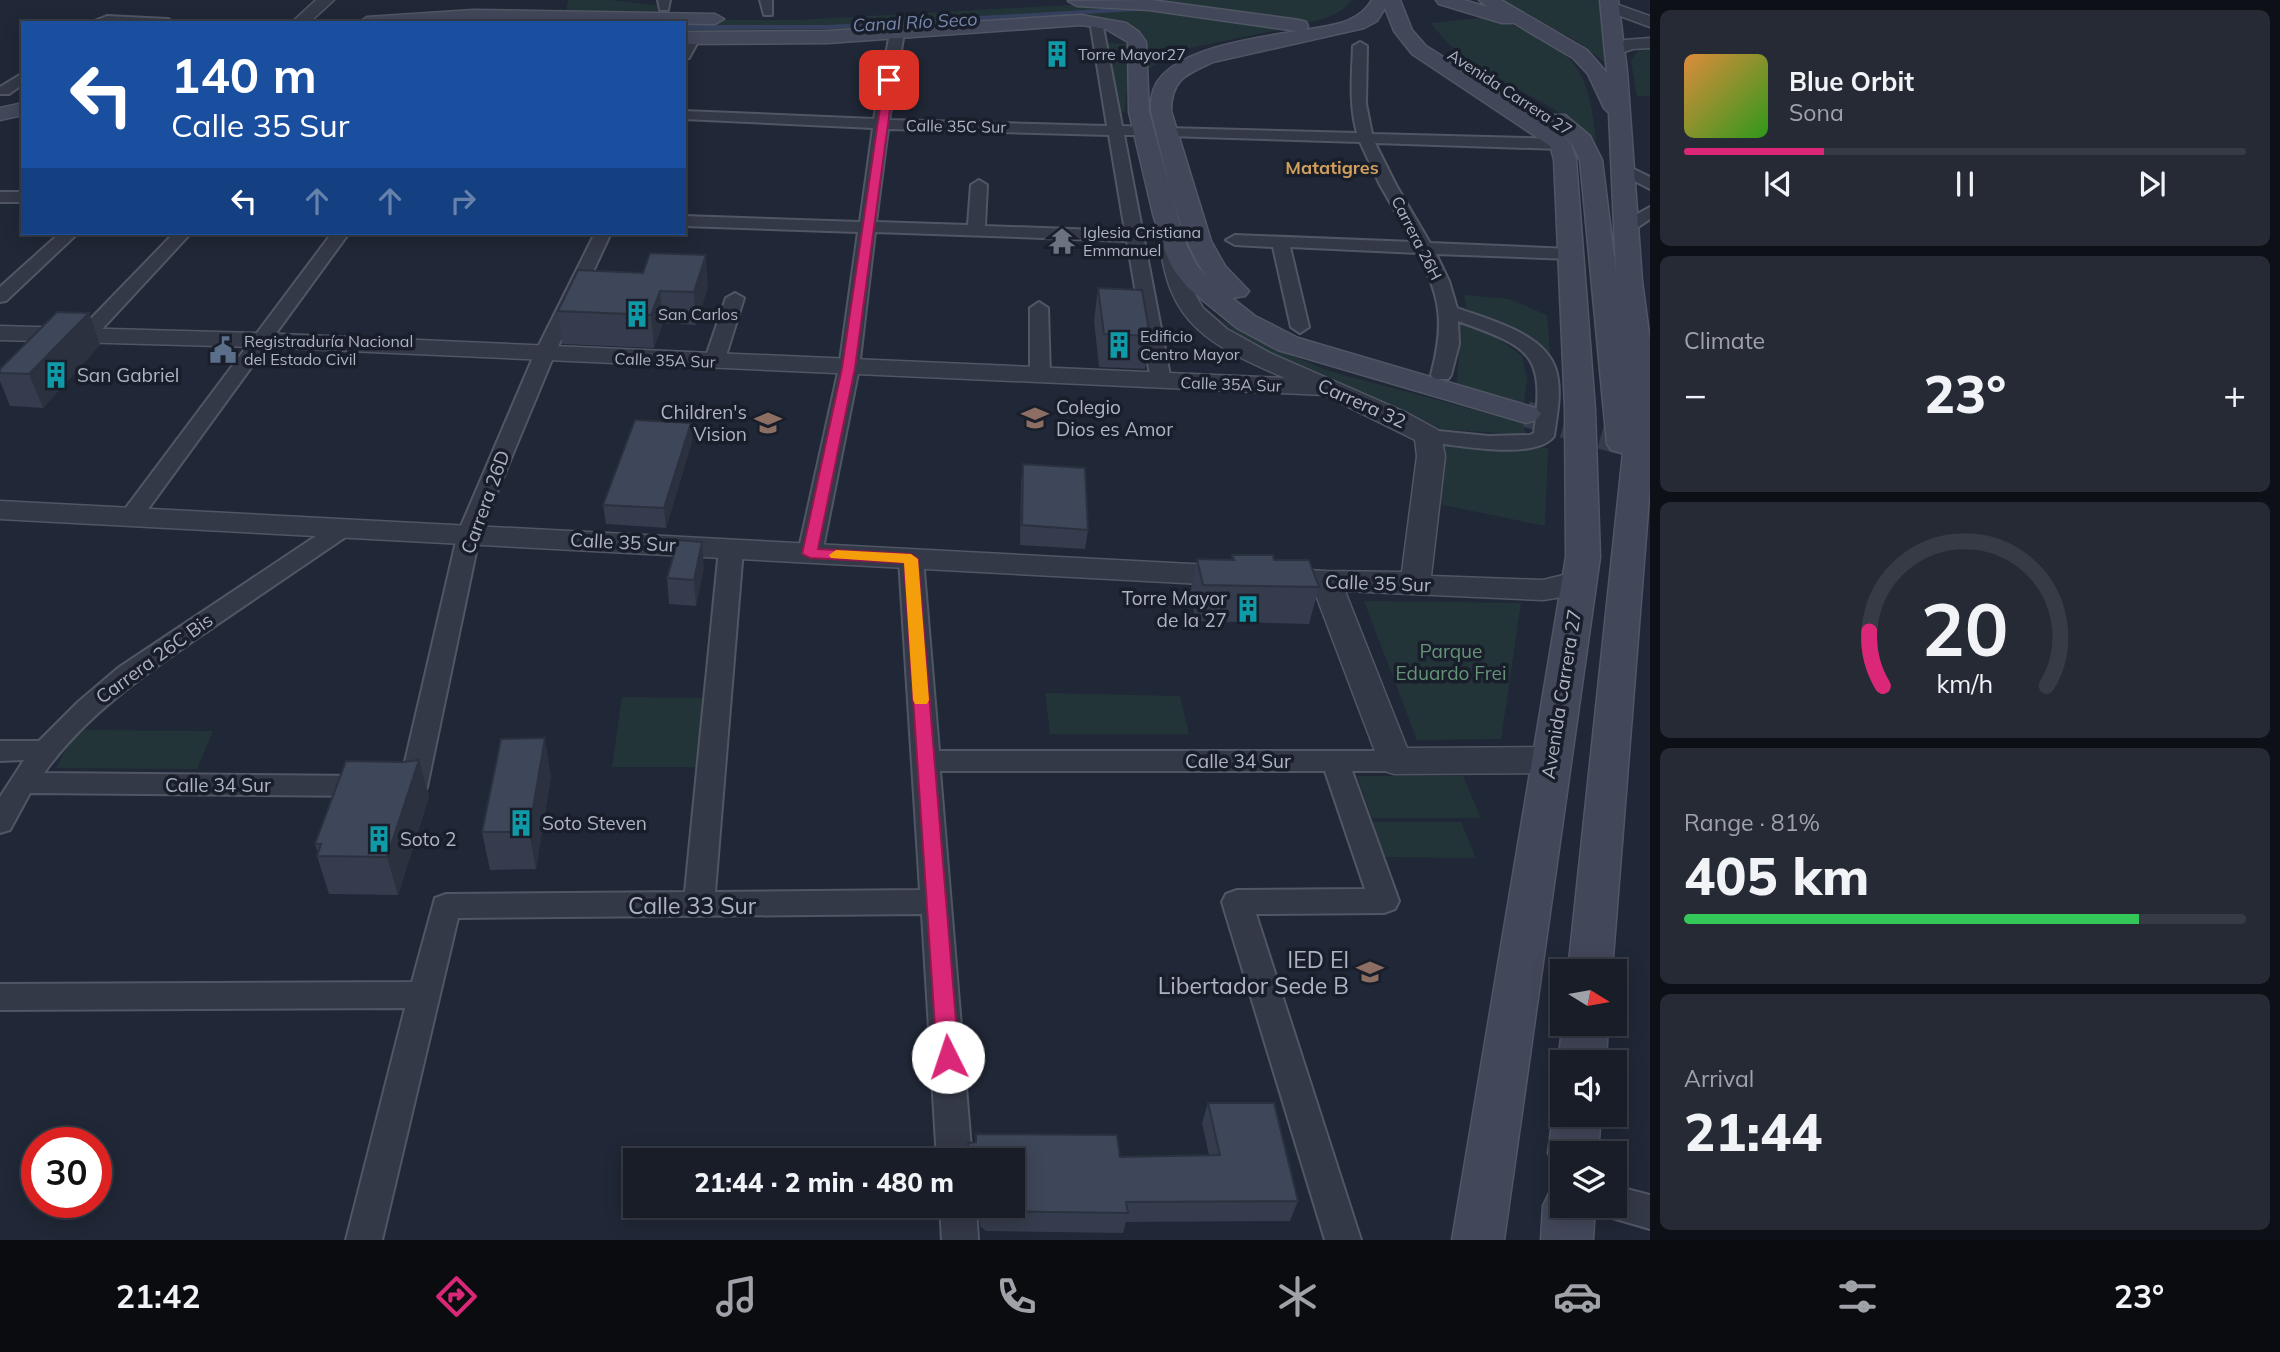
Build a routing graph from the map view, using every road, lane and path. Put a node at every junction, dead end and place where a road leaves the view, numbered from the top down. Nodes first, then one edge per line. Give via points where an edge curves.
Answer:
1 (326, 0) edge
2 (1075, 0) edge
3 (1360, 0) edge
4 (1381, 0) edge
5 (1391, 0) edge
6 (1445, 0) edge
7 (1488, 0) edge
8 (1060, 1) edge
9 (1609, 4) edge
10 (733, 19) dead end
11 (1420, 20) dead end
12 (301, 21) edge
13 (394, 21) edge
14 (1650, 22) edge
15 (1097, 24) junction
16 (1528, 24) junction
17 (1317, 26) junction
18 (897, 33) junction
19 (688, 38) edge
20 (1650, 43) edge
21 (1360, 46) dead end
22 (1615, 50) junction
23 (1137, 95) junction
24 (21, 109) edge
25 (0, 114) edge
26 (686, 115) edge
27 (881, 124) junction
28 (1620, 124) junction
29 (1116, 130) junction
30 (1156, 132) junction
31 (1366, 138) junction
32 (1560, 144) junction
33 (1623, 169) junction
34 (1650, 184) edge
35 (979, 185) dead end
36 (0, 197) edge
37 (21, 197) edge
38 (1650, 212) edge
39 (686, 221) edge
40 (868, 227) junction
41 (1625, 228) junction
42 (976, 231) junction
43 (68, 235) edge
44 (181, 235) edge
45 (339, 235) edge
46 (602, 235) edge
47 (1135, 236) junction
48 (1171, 237) junction
49 (1235, 240) dead end
50 (1280, 242) junction
51 (1424, 248) junction
52 (1570, 254) junction
53 (1650, 284) edge
54 (0, 298) edge
55 (735, 298) dead end
56 (1039, 308) dead end
57 (1447, 311) junction
58 (1300, 327) dead end
59 (0, 333) edge
60 (85, 336) junction
61 (259, 340) junction
62 (544, 355) junction
63 (714, 362) junction
64 (1347, 362) junction
65 (849, 368) junction
66 (1441, 375) dead end
67 (1040, 376) junction
68 (1161, 381) junction
69 (1329, 388) junction
70 (1526, 414) tunnel mouth
71 (1428, 436) junction
72 (1, 511) edge
73 (130, 518) junction
74 (1630, 522) junction
75 (341, 529) junction
76 (469, 533) junction
77 (731, 549) junction
78 (810, 554) junction
79 (911, 559) junction
80 (1650, 570) edge
81 (1580, 580) junction
82 (1326, 581) junction
83 (1403, 584) junction
84 (1624, 598) junction
85 (46, 750) junction
86 (0, 751) edge
87 (1550, 760) junction
88 (925, 761) junction
89 (1335, 761) junction
90 (1394, 761) junction
91 (22, 783) junction
92 (413, 787) joint
93 (0, 822) edge
94 (938, 902) junction
95 (699, 906) junction
96 (1591, 959) edge
97 (423, 995) junction
98 (0, 997) edge
99 (954, 1148) edge
100 (1627, 1206) edge
101 (1650, 1212) edge
102 (959, 1218) edge
103 (1568, 1218) edge
104 (364, 1240) edge
105 (960, 1240) edge
106 (1343, 1240) edge
107 (1478, 1240) edge
108 (1566, 1240) edge

1 - 12 street
2 - 8 main road
3 - 17 main road via 1348,13
4 - 30 main road via 1371,17 1358,24 1192,64 1168,82
5 - 32 main road via 1402,31 1419,50
6 - 16 main road
7 - 16 main road
8 - 17 main road via 1149,5 1263,23
9 - 14 street
9 - 22 main road, Avenida Carrera 27
10 - 13 main road via 473,15
11 - 74 main road, Avenida Carrera 27 via 1439,45 1567,125 1588,150
15 - 18 main road
15 - 23 main road via 1118,26 1135,38
15 - 29 street
16 - 28 main road via 1580,54 1597,72
17 - 23 main road via 1185,55 1155,73
18 - 19 main road
18 - 27 street
20 - 22 street
21 - 31 street, Carrera 26H via 1358,103
22 - 28 main road, Avenida Carrera 27
23 - 30 main road
24 - 25 main road
26 - 27 street, Calle 35C Sur
27 - 29 street, Calle 35C Sur
27 - 40 street
28 - 33 main road, Avenida Carrera 27
29 - 30 street, Calle 35C Sur
29 - 47 street
30 - 31 street, Calle 35C Sur
30 - 48 main road
30 - 64 main road via 1214,270 1287,331
31 - 32 street, Calle 35C Sur
31 - 51 street, Carrera 26H
32 - 52 main road, Avenida Carrera 27 via 1565,159
33 - 34 street
33 - 41 main road, Avenida Carrera 27
35 - 42 street
36 - 37 street
38 - 41 street
39 - 40 street
40 - 42 street
40 - 65 street
41 - 53 main road
41 - 74 main road, Avenida Carrera 27 via 1642,397
42 - 47 street
43 - 54 street
44 - 60 street
45 - 61 street
46 - 62 street, Carrera 26D
47 - 68 street
48 - 64 main road via 1191,276 1223,306 1288,344
48 - 69 street, Carrera 32 via 1173,269 1184,296 1210,328 1253,354
49 - 50 street
50 - 51 street
50 - 58 street
51 - 52 street
51 - 57 street, Carrera 26H
52 - 81 main road, Avenida Carrera 27 via 1584,506
55 - 63 street
56 - 67 street
57 - 66 street, Carrera 26H via 1450,335
57 - 71 street via 1513,339 1540,356 1547,368 1544,436 1537,442 1519,443
59 - 60 street, Calle 35A Sur
60 - 61 street, Calle 35A Sur
61 - 62 street, Calle 35A Sur
61 - 73 street
62 - 63 street, Calle 35A Sur
62 - 76 street, Carrera 26D
63 - 65 street, Calle 35A Sur
64 - 70 main road
65 - 67 street, Calle 35A Sur
65 - 78 street
67 - 68 street, Calle 35A Sur
68 - 69 street, Calle 35A Sur
69 - 71 street, Carrera 32
71 - 83 street, Carrera 32 via 1431,456 1418,570 1415,578
72 - 73 street, Calle 35 Sur
73 - 75 street, Calle 35 Sur
74 - 84 main road, Avenida Carrera 27
75 - 76 street, Calle 35 Sur
75 - 85 street, Carrera 26C Bis via 127,674
76 - 77 street, Calle 35 Sur
76 - 92 street, Carrera 26D
77 - 78 street, Calle 35 Sur
77 - 95 street
78 - 79 street, Calle 35 Sur
79 - 82 street, Calle 35 Sur
79 - 88 street
80 - 84 main road
81 - 83 street, Calle 35 Sur via 1543,590
81 - 87 main road, Avenida Carrera 27
82 - 83 street, Calle 35 Sur
82 - 90 street
84 - 96 main road, Avenida Carrera 27
85 - 86 street
85 - 91 street, Carrera 26C Bis
87 - 90 street, Calle 34 Sur
87 - 107 main road, Avenida Carrera 27
88 - 89 street, Calle 34 Sur
88 - 94 street
89 - 90 street, Calle 34 Sur
89 - 106 street via 1384,901 1237,902
91 - 92 street, Calle 34 Sur
91 - 93 street, Carrera 26C Bis
94 - 95 street, Calle 33 Sur
94 - 99 street
95 - 97 street, Calle 33 Sur via 446,906
97 - 98 street
97 - 104 street
100 - 101 street
102 - 105 street
103 - 108 main road

